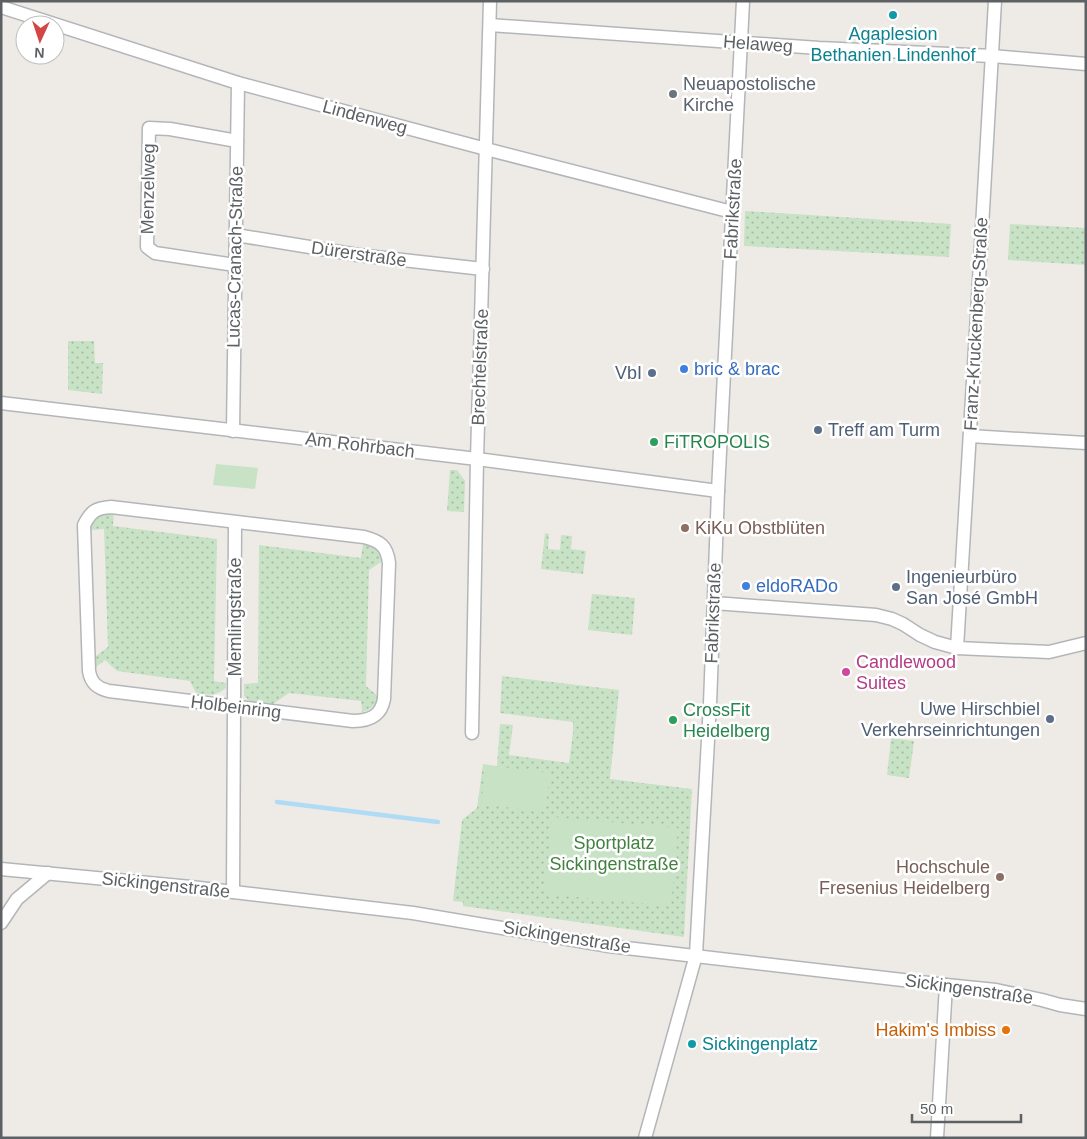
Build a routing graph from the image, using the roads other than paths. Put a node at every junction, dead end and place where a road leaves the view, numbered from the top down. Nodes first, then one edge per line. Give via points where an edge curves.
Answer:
1 (490, 1) edge
2 (743, 1) edge
3 (995, 1) edge
4 (1, 7) edge
5 (490, 25) junction
6 (741, 43) junction
7 (992, 56) junction
8 (1086, 64) edge
9 (238, 83) junction
10 (237, 141) junction
11 (486, 149) junction
12 (732, 212) junction
13 (236, 235) junction
14 (235, 265) junction
15 (483, 269) junction
16 (1, 403) edge
17 (232, 431) junction
18 (970, 436) junction
19 (1086, 443) edge
20 (477, 459) junction
21 (718, 491) junction
22 (235, 522) junction
23 (714, 604) junction
24 (1086, 643) edge
25 (957, 648) junction
26 (235, 706) junction
27 (472, 733) dead end
28 (1, 869) edge
29 (48, 873) junction
30 (233, 892) junction
31 (1, 923) edge
32 (696, 955) junction
33 (946, 985) junction
34 (1086, 1009) edge
35 (645, 1138) edge
36 (937, 1138) edge

1 - 5 street, Brechtelstraße
2 - 6 street, Fabrikstraße
3 - 7 street, Franz-Kruckenberg-Straße
4 - 9 street, Lindenweg
5 - 6 street, Helaweg
5 - 11 street, Brechtelstraße
6 - 7 street, Helaweg
6 - 12 street, Fabrikstraße
7 - 8 street, Helaweg
7 - 18 street, Franz-Kruckenberg-Straße
9 - 10 street, Lucas-Cranach-Straße
9 - 11 street, Lindenweg
10 - 13 street, Lucas-Cranach-Straße
10 - 14 street, Menzelweg via 149,128 147,247 155,253
11 - 12 street, Lindenweg
11 - 15 street, Brechtelstraße
12 - 21 street, Fabrikstraße
13 - 14 street, Lucas-Cranach-Straße
13 - 15 street, Dürerstraße via 358,255
14 - 17 street, Lucas-Cranach-Straße
15 - 20 street, Brechtelstraße
16 - 17 street, Am Rohrbach
17 - 20 street, Am Rohrbach
18 - 19 street
18 - 25 street, Franz-Kruckenberg-Straße
20 - 21 street, Am Rohrbach
20 - 27 street, Brechtelstraße
21 - 23 street, Fabrikstraße
22 - 26 street, Memlingstraße
22 - 26 street, Holbeinring via 111,507 92,512 84,525 92,681 109,691
22 - 26 street, Holbeinring via 364,537 380,543 389,563 384,699 374,717 354,721
23 - 25 street via 876,615 903,624 935,642
23 - 32 street, Fabrikstraße
24 - 25 street via 1049,652
26 - 30 street, Memlingstraße
28 - 29 street, Sickingenstraße
29 - 30 street, Sickingenstraße
29 - 31 street via 17,899
30 - 32 street, Sickingenstraße via 413,913 601,944
32 - 33 street, Sickingenstraße
32 - 35 street, Fabrikstraße
33 - 34 street, Sickingenstraße via 996,990
33 - 36 street

